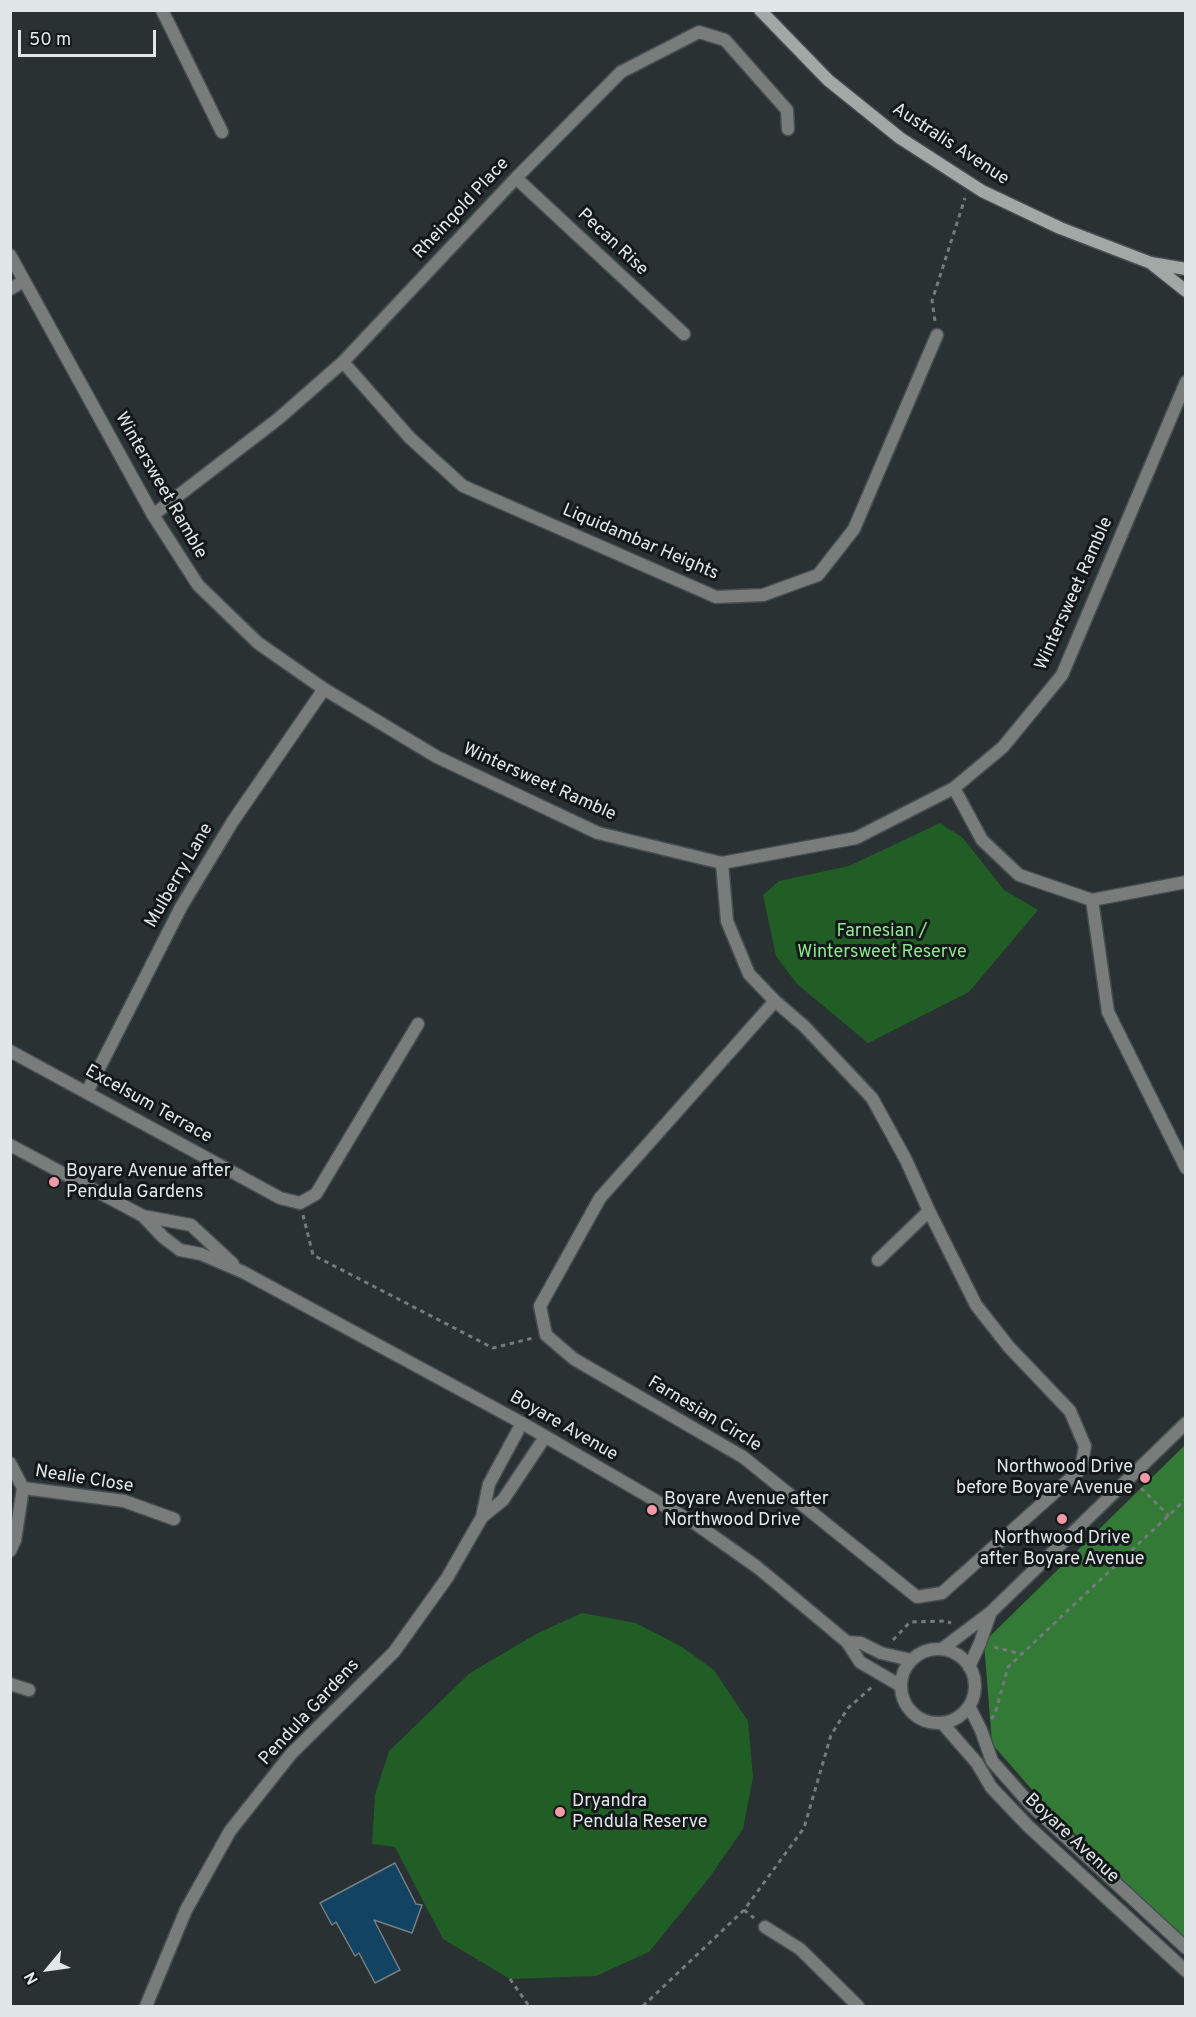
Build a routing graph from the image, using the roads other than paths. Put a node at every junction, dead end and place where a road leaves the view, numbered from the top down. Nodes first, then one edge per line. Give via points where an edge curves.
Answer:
1 (162, 10) edge
2 (760, 10) edge
3 (789, 129) dead end
4 (222, 132) dead end
5 (516, 178) junction
6 (10, 255) edge
7 (1151, 263) junction
8 (1185, 269) edge
9 (24, 281) junction
10 (10, 289) edge
11 (1185, 291) edge
12 (684, 334) dead end
13 (937, 335) road end
14 (343, 362) junction
15 (1185, 382) edge
16 (153, 515) junction
17 (324, 689) junction
18 (954, 788) junction
19 (722, 862) junction
20 (1185, 882) edge
21 (1092, 900) junction
22 (775, 1001) junction
23 (418, 1024) dead end
24 (10, 1051) edge
25 (87, 1092) junction
26 (10, 1145) edge
27 (1185, 1168) edge
28 (929, 1211) junction
29 (143, 1216) junction
30 (878, 1260) dead end
31 (243, 1272) junction
32 (522, 1423) junction
33 (1185, 1423) edge
34 (545, 1437) junction
35 (10, 1463) edge
36 (23, 1488) junction
37 (482, 1517) junction
38 (174, 1519) dead end
39 (10, 1551) edge
40 (991, 1612) junction
41 (847, 1642) junction
42 (942, 1649) junction
43 (911, 1660) junction
44 (969, 1666) junction
45 (10, 1684) edge
46 (901, 1686) junction
47 (29, 1690) dead end
48 (969, 1706) junction
49 (943, 1724) junction
50 (765, 1928) dead end
51 (1185, 1948) edge
52 (1185, 1971) edge
53 (146, 2007) edge
54 (858, 2007) edge

1 - 4 street
2 - 7 main road, Australis Avenue via 828,80 900,138 970,184 1060,228
3 - 5 street, Rheingold Place via 787,110 725,40 699,32 621,72
5 - 12 street, Pecan Rise
5 - 14 street, Rheingold Place
6 - 9 street, Wintersweet Ramble
7 - 8 main road, Australis Avenue
7 - 11 main road, Australis Avenue
9 - 10 street
9 - 16 street, Wintersweet Ramble
13 - 14 street, Liquidambar Heights via 854,530 818,575 763,595 716,597 463,486 410,438
14 - 16 street, Rheingold Place via 278,419
15 - 18 street, Wintersweet Ramble via 1062,675 1003,747
16 - 17 street, Wintersweet Ramble via 198,585 258,643
17 - 19 street, Wintersweet Ramble via 437,757 598,833
17 - 25 street, Mulberry Lane via 233,821 181,907
18 - 19 street, Wintersweet Ramble via 856,838
18 - 21 street via 982,840 1019,875
19 - 22 street, Farnesian Circle via 726,921 749,974
20 - 21 street
21 - 27 street via 1108,1012
22 - 28 street, Farnesian Circle via 872,1098
22 - 28 street, Farnesian Circle via 600,1198 540,1306 546,1335 574,1359 742,1457 917,1597 942,1593 1081,1469 1085,1446 1070,1411 1009,1347 976,1305
23 - 25 street, Excelsum Terrace via 316,1194 300,1203 280,1198
24 - 25 street, Excelsum Terrace
26 - 29 street, Boyare Avenue
28 - 30 street
29 - 31 street, Boyare Avenue via 180,1250 201,1254
29 - 31 street, Boyare Avenue via 191,1225
31 - 32 street, Boyare Avenue
32 - 34 street, Boyare Avenue
32 - 37 street, Pendula Gardens via 489,1484
33 - 40 street
34 - 37 street, Pendula Gardens via 503,1500
34 - 41 street, Boyare Avenue via 696,1524 757,1567
35 - 36 street
36 - 38 street, Nealie Close via 124,1501
36 - 39 street
37 - 53 street, Pendula Gardens via 447,1578 394,1652 291,1754 230,1831 186,1910
40 - 42 street
40 - 44 street
41 - 43 street, Boyare Avenue
41 - 46 street, Boyare Avenue via 860,1662
42 - 43 street
42 - 44 street via 953,1652
43 - 46 street
44 - 48 street via 975,1687
45 - 47 street
46 - 49 street via 912,1712 928,1722
48 - 49 street via 956,1719
48 - 51 street, Boyare Avenue via 992,1761 1029,1804
49 - 52 street, Boyare Avenue via 1028,1826
50 - 54 street via 800,1949

